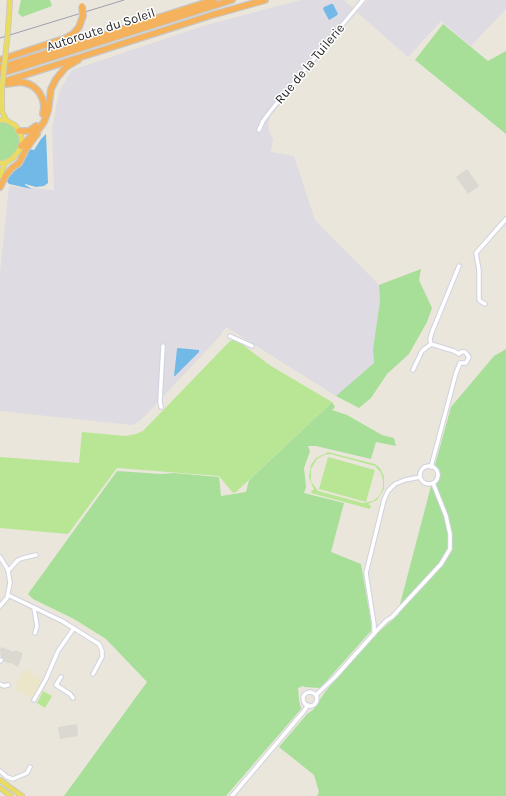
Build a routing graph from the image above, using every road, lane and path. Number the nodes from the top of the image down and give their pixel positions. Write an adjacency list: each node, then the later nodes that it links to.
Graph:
1 (10, 0): 8 (main road)
2 (14, 0): 8 (main road)
3 (80, 0): 10 (highway, bridge)
4 (214, 0): 11 (highway, Autoroute du Soleil)
5 (232, 0): 12 (highway, Autoroute du Soleil)
6 (265, 0): 9 (highway)
7 (363, 0): 18 (street, Rue de la Tuilerie)
8 (10, 15): 13 (main road, bridge)
9 (140, 38): 13 (highway); 17 (highway)
10 (0, 60)
11 (0, 68)
12 (0, 74)
13 (1, 85): 14 (main road); 16 (main road); 19 (highway)
14 (0, 98)
15 (0, 120): 16 (main road)
16 (6, 120): 19 (main road)
17 (42, 124): 20 (highway); 23 (highway)
18 (259, 130)
19 (19, 131): 20 (main road)
20 (21, 146): 21 (main road)
21 (3, 163): 22 (main road)
22 (0, 176)
23 (0, 187)
24 (506, 219): 26 (street)
25 (459, 266): 28 (street)
26 (485, 304)
27 (230, 336): 30 (street)
28 (431, 344): 31 (street); 33 (street)
29 (163, 346): 32 (street)
30 (252, 346)
31 (413, 370)
32 (161, 407)
33 (431, 467): 34 (street); 35 (street)
34 (420, 477): 35 (street); 44 (street)
35 (433, 483): 44 (street)
36 (36, 555): 38 (street)
37 (0, 557): 38 (street)
38 (8, 571): 39 (street)
39 (8, 595): 40 (street); 41 (street)
40 (0, 606)
41 (34, 608): 42 (street); 43 (street)
42 (74, 628): 45 (street); 51 (street)
43 (35, 633)
44 (374, 634): 49 (street)
45 (93, 674)
46 (61, 677): 50 (street)
47 (0, 684): 48 (street)
48 (8, 685)
49 (316, 694): 52 (street); 52 (street)
50 (73, 698)
51 (34, 700)
52 (308, 705): 59 (street)
53 (30, 767): 54 (street)
54 (0, 771)
55 (0, 780): 58 (main road)
56 (0, 788): 57 (main road)
57 (11, 796)
58 (22, 796)
59 (232, 796)

